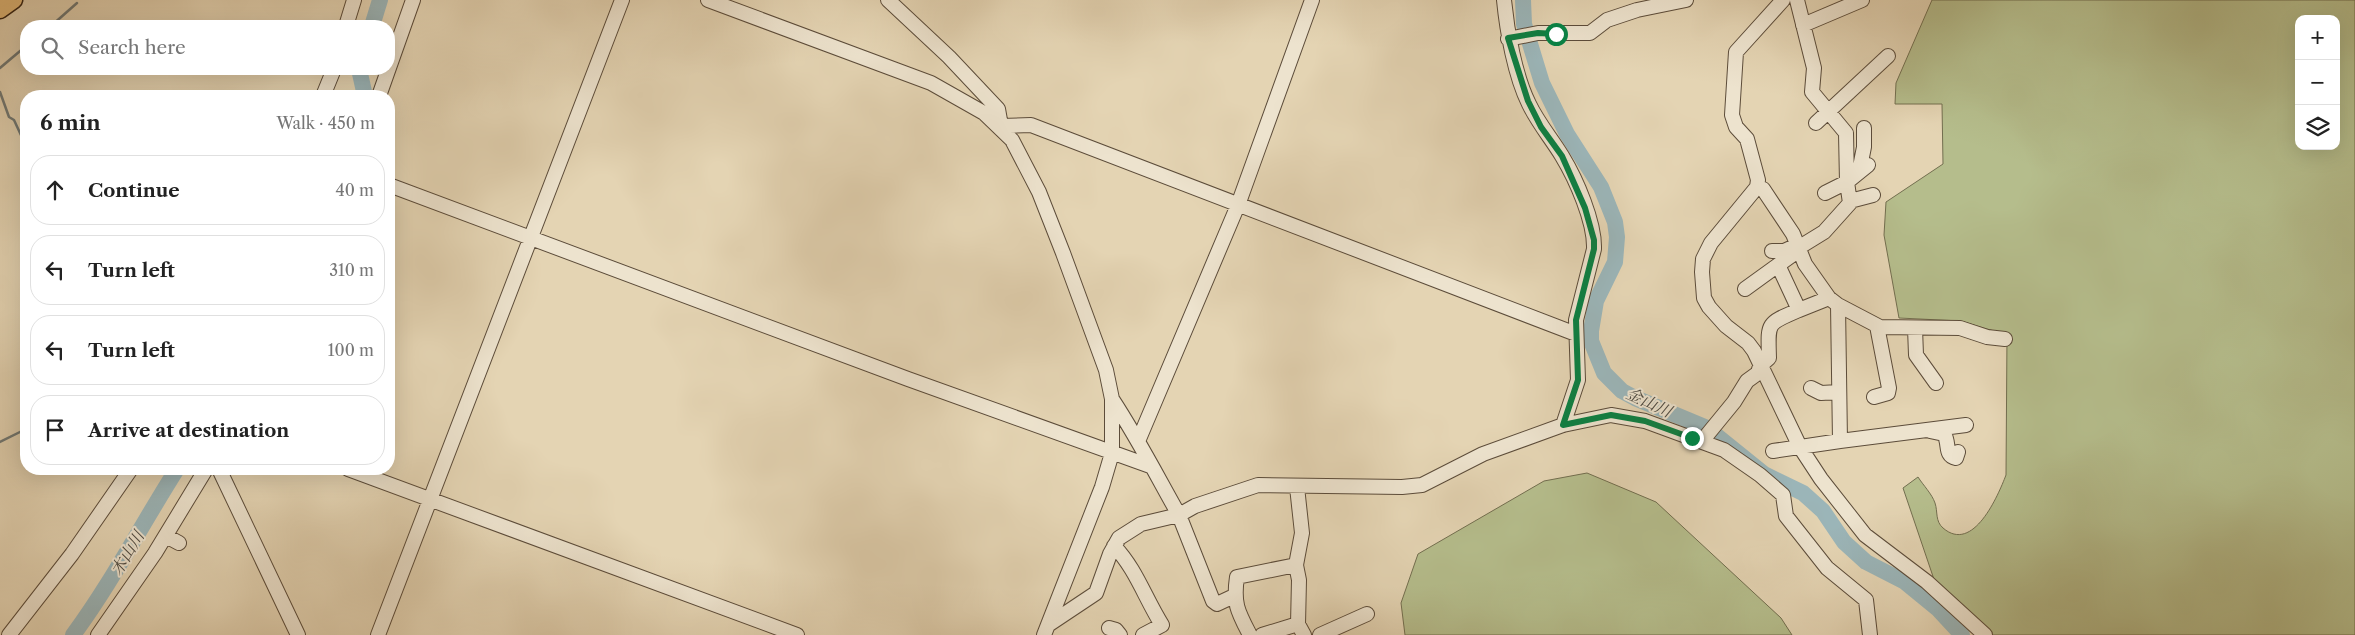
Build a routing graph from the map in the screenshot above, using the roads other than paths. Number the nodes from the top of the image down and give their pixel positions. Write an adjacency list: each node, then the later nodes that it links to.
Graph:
1 (14, 0): 13 (main road)
2 (354, 0): 14 (street)
3 (413, 0): 17 (street)
4 (622, 0): 34 (street)
5 (708, 0): 25 (street)
6 (888, 0): 25 (street)
7 (1312, 0): 33 (street)
8 (1504, 0): 16 (street)
9 (1686, 0): 16 (street)
10 (1783, 0): 29 (street)
11 (1796, 0): 15 (street)
12 (1862, 0): 15 (street)
13 (0, 10)
14 (348, 20)
15 (1803, 25): 23 (street)
16 (1512, 38): 43 (street)
17 (395, 51)
18 (1888, 56): 23 (street)
19 (332, 75): 21 (street)
20 (386, 75): 22 (street)
21 (326, 90)
22 (381, 90)
23 (1827, 110): 24 (street); 27 (street)
24 (1816, 123)
25 (1000, 126): 33 (street); 50 (street)
26 (1864, 128): 27 (street)
27 (1847, 182): 30 (street); 32 (street)
28 (395, 187): 34 (street)
29 (1757, 187): 35 (street); 45 (street)
30 (1825, 193)
31 (1873, 195): 32 (street)
32 (1850, 201): 35 (street)
33 (1238, 205): 43 (street); 54 (street)
34 (530, 239): 60 (street); 67 (street)
35 (1798, 248): 36 (street); 37 (street); 39 (street)
36 (1772, 251)
37 (1778, 265): 38 (street); 40 (street)
38 (1745, 288)
39 (1834, 302): 40 (street); 41 (street); 48 (street)
40 (1799, 310): 45 (street)
41 (1877, 326): 42 (street); 49 (street)
42 (1915, 328): 44 (street); 46 (street)
43 (1576, 334): 51 (street)
44 (2005, 339)
45 (1760, 366): 56 (street); 57 (street)
46 (1936, 383)
47 (1811, 388): 48 (street)
48 (1839, 392): 55 (street)
49 (1874, 397)
50 (1112, 399): 54 (street); 60 (street)
51 (1563, 425): 56 (street); 66 (street)
52 (1966, 425): 53 (street)
53 (1926, 430): 55 (street); 59 (street)
54 (1138, 439): 61 (street)
55 (1840, 441): 57 (street)
56 (1705, 442): 87 (street)
57 (1800, 447): 58 (street); 88 (street)
58 (1773, 451)
59 (1958, 452)
60 (1112, 453): 61 (street); 77 (street)
61 (1150, 466): 68 (street)
62 (127, 475): 78 (street)
63 (202, 475): 69 (street)
64 (223, 475): 80 (street)
65 (365, 475): 67 (street)
66 (1297, 486): 68 (street); 72 (street)
67 (432, 499): 81 (street); 82 (street)
68 (1179, 515): 71 (street); 73 (street)
69 (166, 536): 70 (street); 79 (street)
70 (180, 542)
71 (1114, 546): 76 (street); 77 (street)
72 (1296, 565): 73 (street); 75 (street)
73 (1234, 596): 84 (street)
74 (1367, 614): 86 (street)
75 (1301, 629): 85 (street)
76 (1164, 630): 83 (street)
77 (1044, 632)
78 (9, 635)
79 (98, 635)
80 (298, 635)
81 (378, 635)
82 (797, 635)
83 (1144, 635)
84 (1250, 635)
85 (1262, 635)
86 (1320, 635)
87 (1870, 635)
88 (1985, 635)

